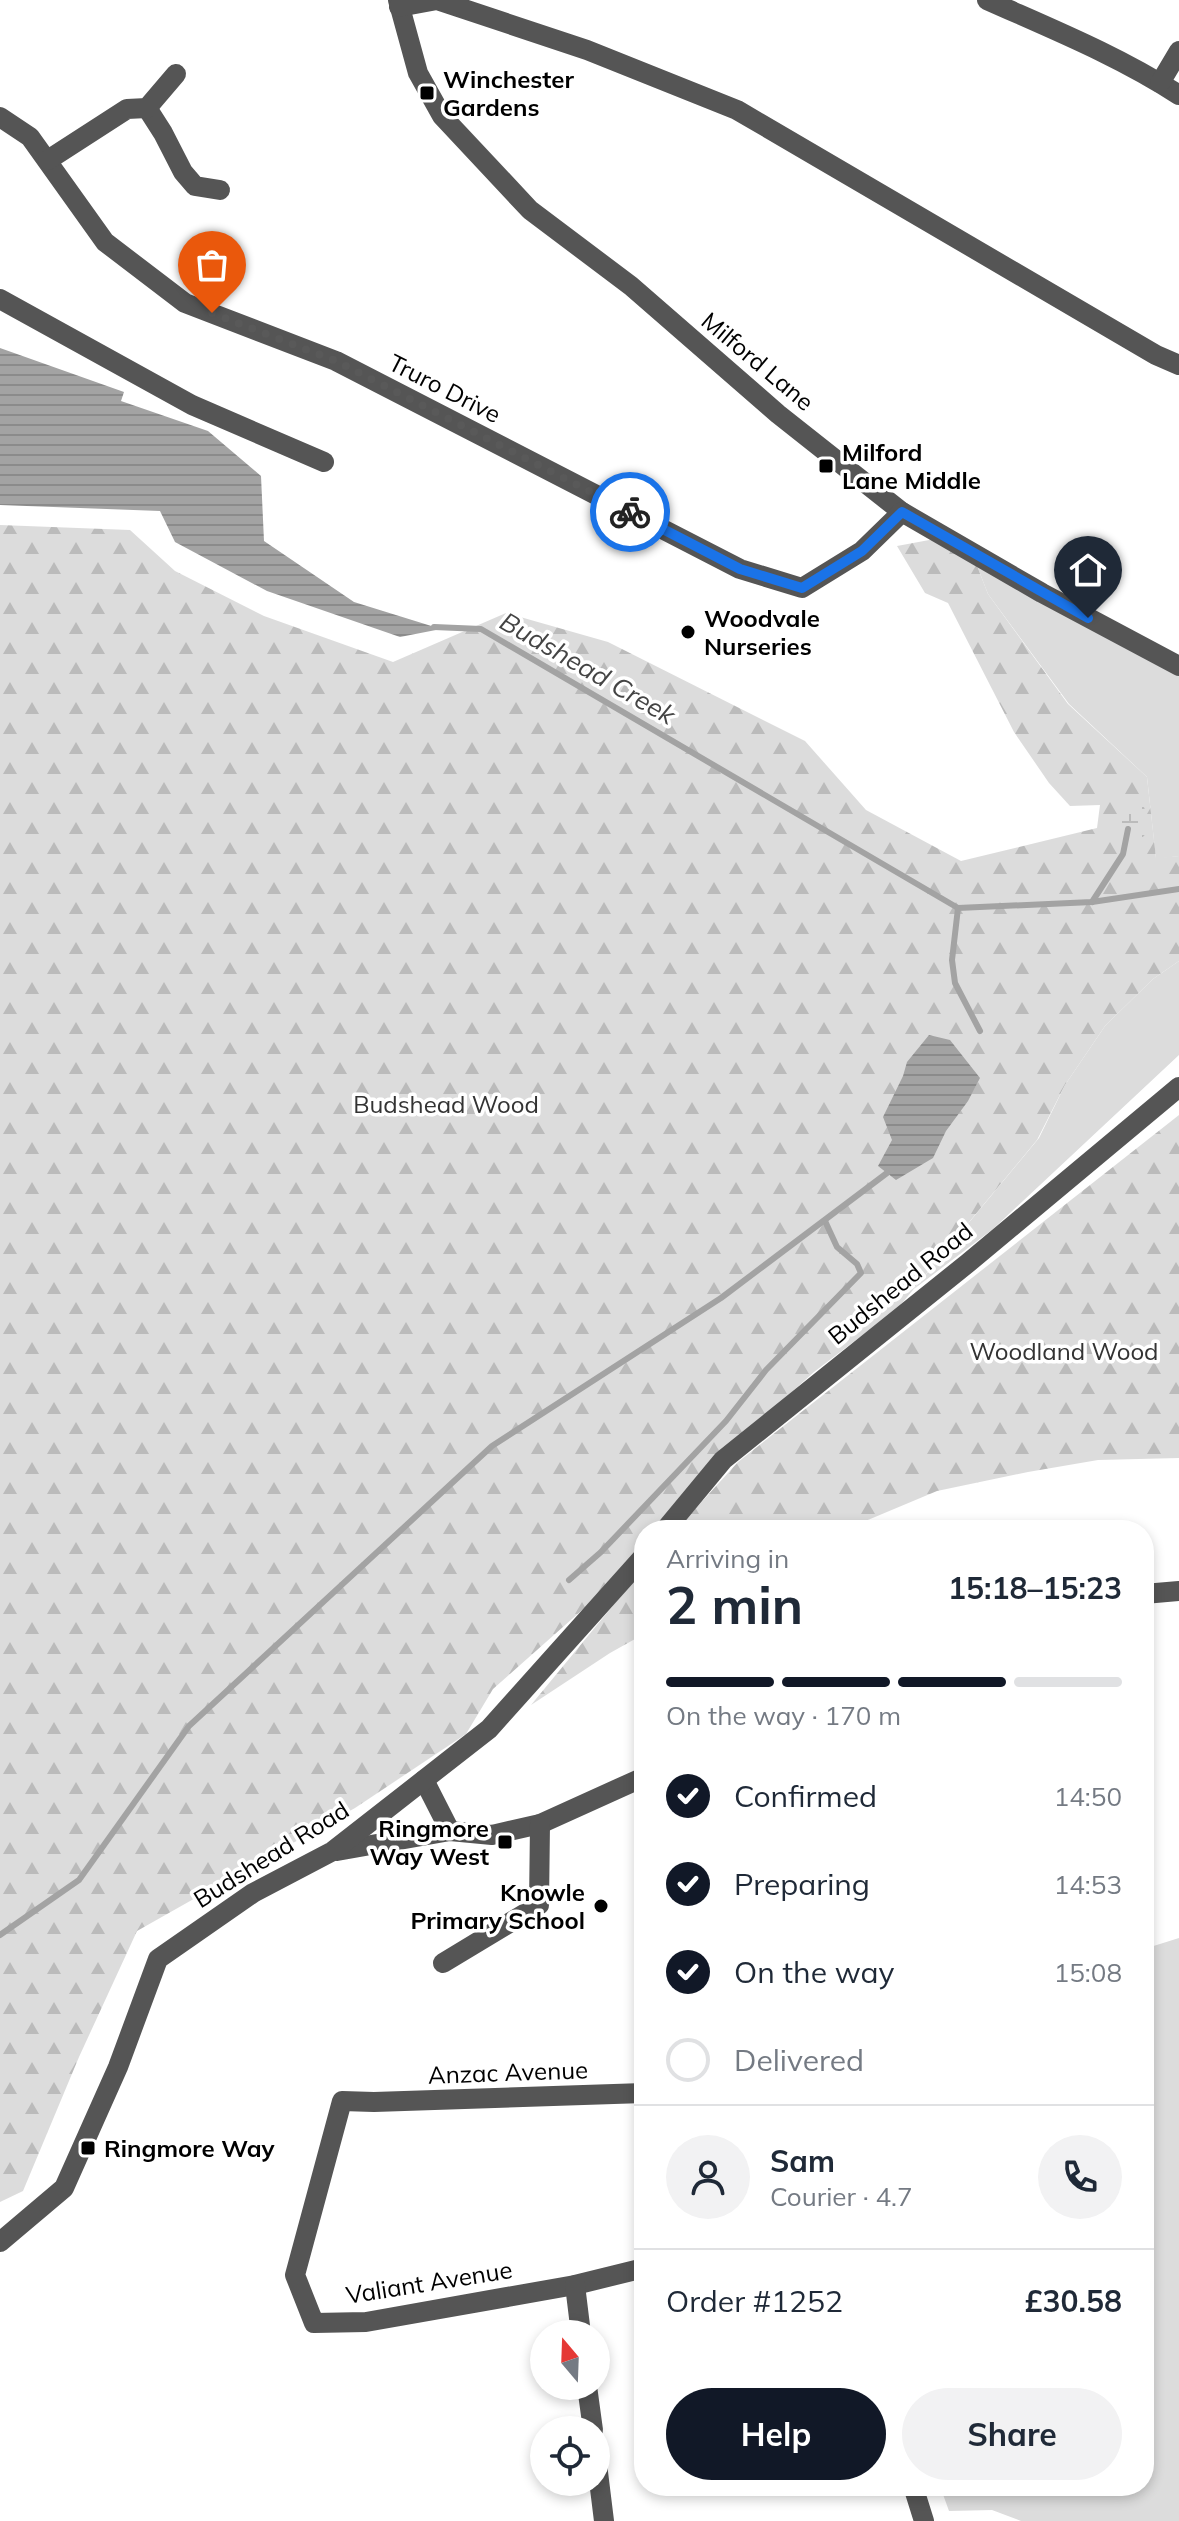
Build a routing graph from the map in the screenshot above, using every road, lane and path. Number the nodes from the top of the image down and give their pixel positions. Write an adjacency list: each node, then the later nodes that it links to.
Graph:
1 (987, 0): 5 (street)
2 (398, 3): 12 (street); 14 (street, Milford Lane)
3 (1179, 51): 5 (street)
4 (176, 74): 7 (street)
5 (1160, 83): 6 (street)
6 (1179, 95)
7 (147, 108): 9 (street); 10 (street)
8 (0, 117): 9 (street, Truro Drive)
9 (48, 160): 14 (street, Truro Drive)
10 (220, 190)
11 (0, 299): 13 (street)
12 (1179, 365)
13 (324, 462)
14 (902, 512): 15 (street, Milford Lane)
15 (1179, 666)
16 (1179, 1087): 17 (street, Budshead Road)
17 (673, 1520)
18 (634, 1567): 21 (street, Budshead Road)
19 (1179, 1591): 20 (street)
20 (1154, 1593)
21 (424, 1780): 24 (street); 25 (street, Budshead Road)
22 (634, 1782): 23 (street)
23 (540, 1824): 24 (street); 26 (street)
24 (450, 1831): 25 (street)
25 (333, 1851): 29 (street, Budshead Road)
26 (443, 1963)
27 (634, 2093): 28 (street, Anzac Avenue)
28 (374, 2102): 31 (street, Valiant Avenue)
29 (0, 2242)
30 (634, 2270): 31 (street)
31 (575, 2285): 32 (street)
32 (579, 2320)
33 (601, 2496): 35 (street)
34 (916, 2496): 36 (street)
35 (604, 2521)
36 (924, 2521)

